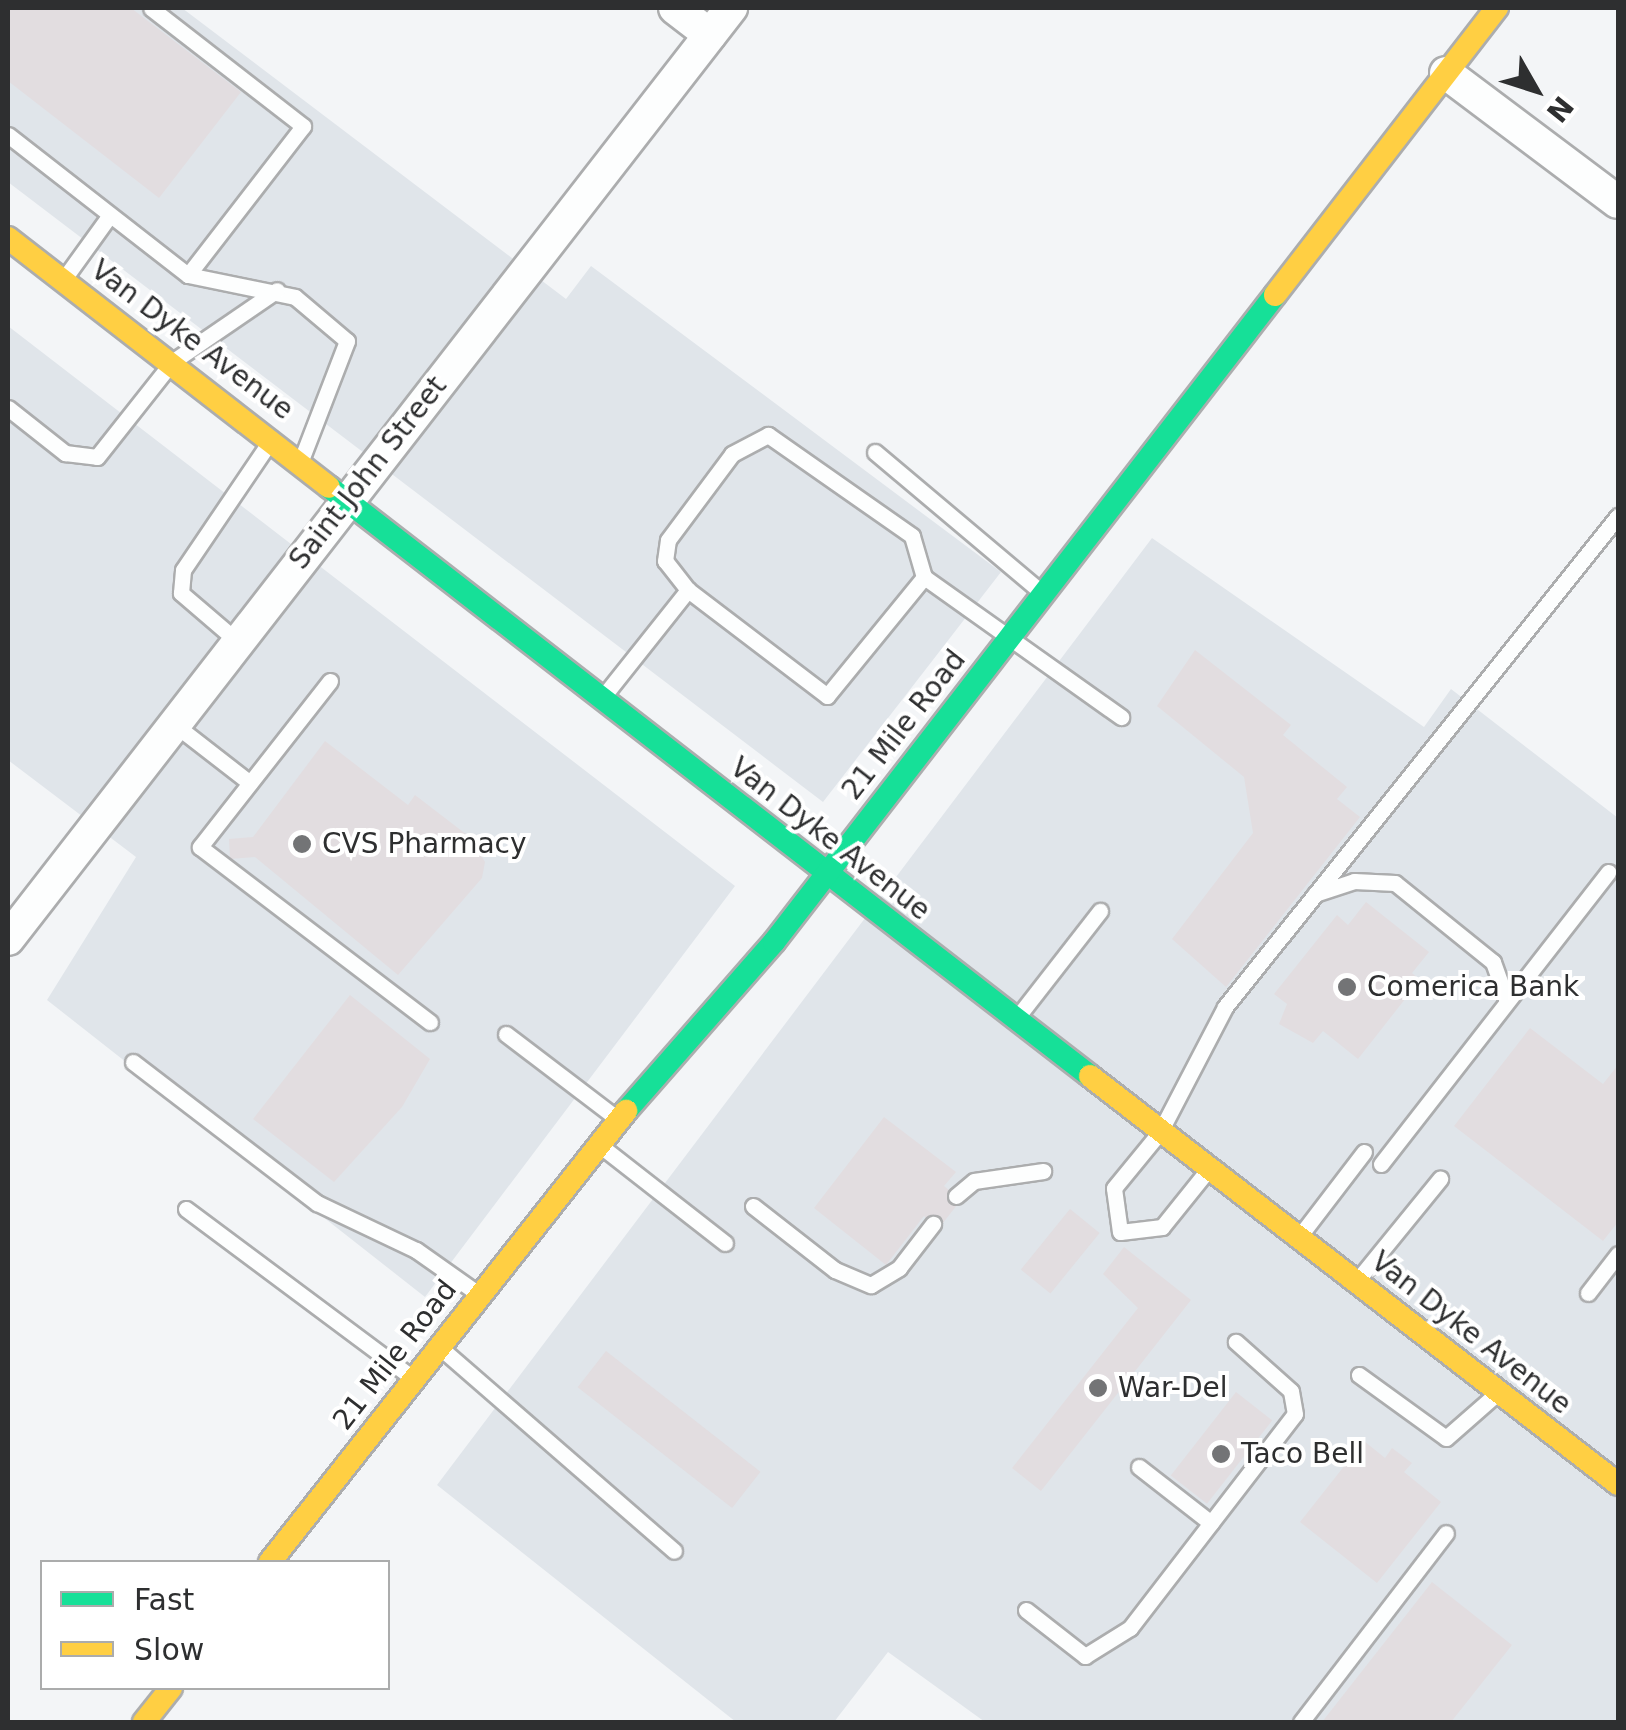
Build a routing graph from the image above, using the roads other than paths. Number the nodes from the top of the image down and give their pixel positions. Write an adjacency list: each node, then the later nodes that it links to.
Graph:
1 (151, 8): 11 (lane)
2 (674, 8): 5 (street)
3 (731, 8): 5 (street, Saint John Street)
4 (1497, 8): 6 (main road, 21 Mile Road)
5 (710, 35): 19 (street, Saint John Street)
6 (1446, 73): 8 (street); 23 (main road, 21 Mile Road)
7 (8, 135): 9 (lane)
8 (1618, 202)
9 (110, 215): 11 (lane); 12 (lane)
10 (12, 250): 12 (main road, Van Dyke Avenue)
11 (188, 276): 13 (lane)
12 (63, 280): 14 (main road, Van Dyke Avenue)
13 (277, 290): 14 (lane); 18 (lane)
14 (172, 362): 15 (lane); 16 (main road, Van Dyke Avenue)
15 (8, 408)
16 (272, 438): 18 (main road, Van Dyke Avenue); 25 (lane)
17 (875, 452): 23 (lane)
18 (301, 460): 19 (main road, Van Dyke Avenue)
19 (349, 497): 25 (street, Saint John Street); 27 (main road, Van Dyke Avenue)
20 (1618, 516): 33 (lane)
21 (924, 578): 22 (lane); 22 (lane); 24 (lane)
22 (688, 590): 27 (lane)
23 (1043, 594): 24 (main road, 21 Mile Road)
24 (1010, 639): 28 (lane); 32 (main road, 21 Mile Road)
25 (236, 642): 29 (street, Saint John Street)
26 (330, 681): 30 (lane)
27 (604, 696): 32 (main road, Van Dyke Avenue)
28 (1121, 717)
29 (173, 724): 30 (lane); 35 (street, Saint John Street)
30 (250, 783): 38 (lane)
31 (1608, 872): 36 (lane)
32 (826, 875): 37 (main road, Van Dyke Avenue); 41 (main road, 21 Mile Road)
33 (1311, 896): 36 (lane); 42 (lane)
34 (1100, 911): 37 (lane)
35 (8, 939)
36 (1507, 1001): 45 (lane)
37 (1017, 1018): 42 (main road, Van Dyke Avenue)
38 (430, 1022)
39 (506, 1034): 41 (lane)
40 (133, 1062): 58 (lane)
41 (618, 1120): 43 (main road, 21 Mile Road)
42 (1160, 1132): 46 (main road, Van Dyke Avenue); 46 (lane)
43 (599, 1144): 54 (lane); 58 (main road, 21 Mile Road)
44 (1364, 1152): 53 (lane)
45 (1380, 1164)
46 (1209, 1168): 53 (main road, Van Dyke Avenue)
47 (1043, 1170): 49 (lane)
48 (1440, 1179): 56 (lane)
49 (956, 1196)
50 (753, 1206): 52 (lane)
51 (186, 1209): 62 (lane)
52 (933, 1224)
53 (1300, 1236): 56 (main road, Van Dyke Avenue)
54 (725, 1243)
55 (1618, 1254): 57 (lane)
56 (1355, 1282): 63 (main road, Van Dyke Avenue)
57 (1588, 1293)
58 (480, 1296): 60 (main road, 21 Mile Road)
59 (1236, 1342): 66 (lane)
60 (440, 1347): 62 (main road, 21 Mile Road); 68 (lane)
61 (1359, 1375): 63 (lane)
62 (414, 1380): 69 (main road, 21 Mile Road)
63 (1498, 1392): 65 (main road, Van Dyke Avenue)
64 (1138, 1467): 66 (lane)
65 (1618, 1484)
66 (1211, 1524): 70 (lane)
67 (1446, 1533): 71 (lane)
68 (674, 1551)
69 (272, 1560)
70 (1026, 1610)
71 (1301, 1722)

